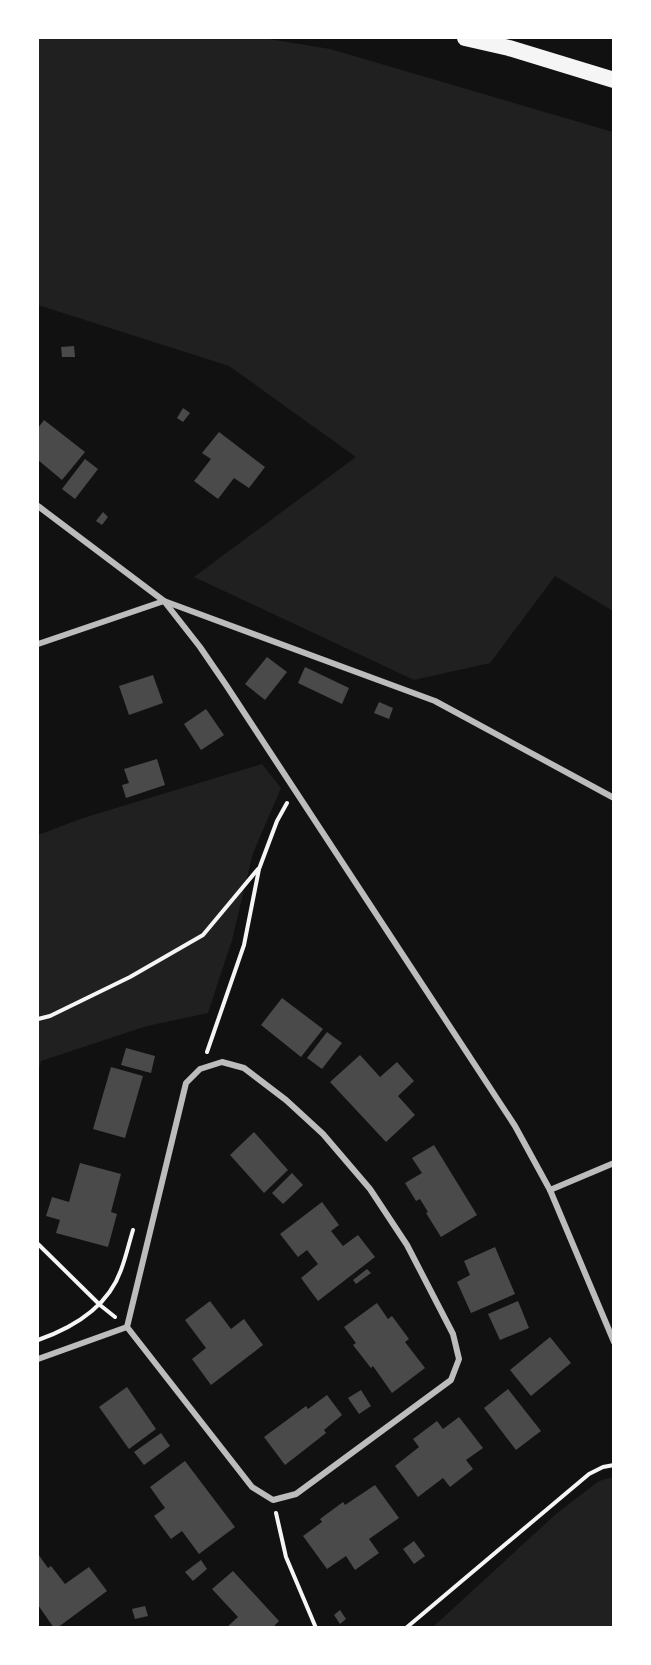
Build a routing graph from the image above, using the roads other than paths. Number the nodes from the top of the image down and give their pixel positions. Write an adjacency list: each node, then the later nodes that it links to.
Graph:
1 (465, 38): 2 (highway)
2 (614, 80)
3 (38, 506): 4 (street)
4 (164, 601): 5 (street); 6 (street); 8 (street)
5 (38, 644)
6 (614, 798)
7 (614, 1163): 8 (street)
8 (550, 1190): 10 (street)
9 (127, 1327): 9 (street); 11 (street)
10 (614, 1342)
11 (38, 1359)

